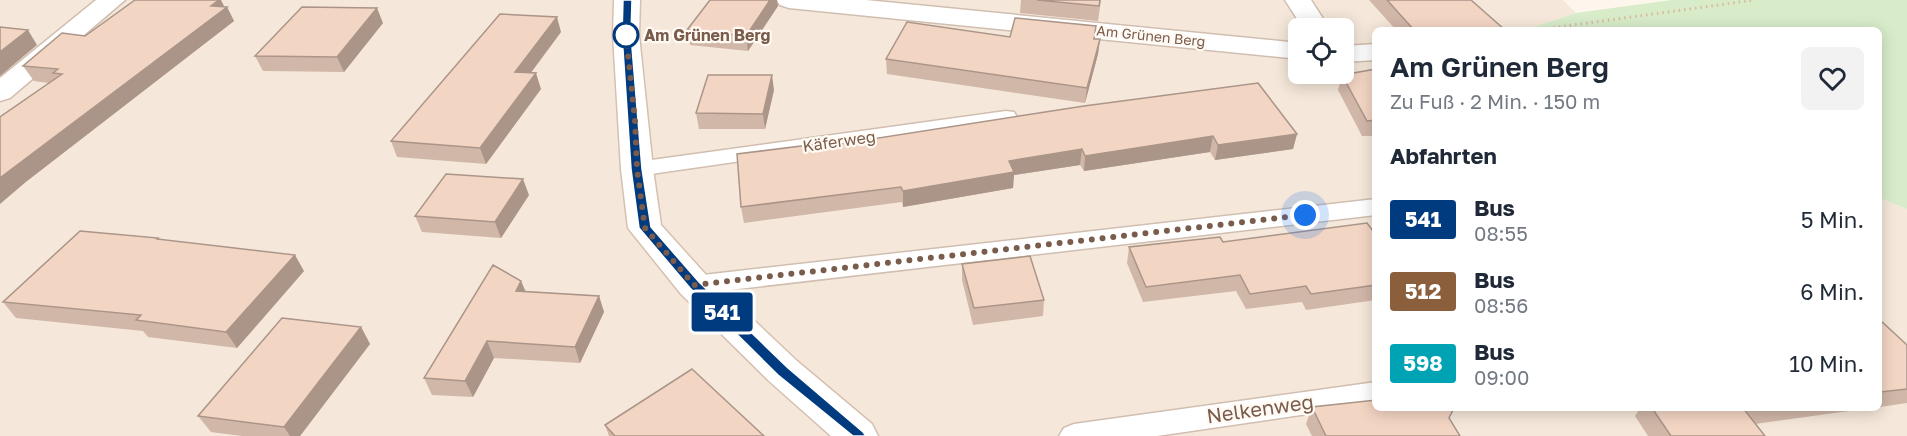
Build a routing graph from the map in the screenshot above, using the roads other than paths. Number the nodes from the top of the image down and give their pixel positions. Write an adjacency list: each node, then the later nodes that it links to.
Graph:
1 (112, 0): 10 (street)
2 (627, 0): 12 (street)
3 (789, 0): 5 (street, Am Grünen Berg)
4 (1298, 0): 6 (street)
5 (964, 8): 7 (street, Am Grünen Berg)
6 (1310, 18)
7 (1288, 50)
8 (1372, 52): 9 (street)
9 (1354, 53)
10 (0, 92)
11 (1006, 117): 12 (lane, Käferweg)
12 (637, 169): 14 (street)
13 (1372, 207): 14 (lane)
14 (694, 285): 16 (street)
15 (1372, 394): 17 (lane, Nelkenweg)
16 (858, 436)
17 (1074, 436)

